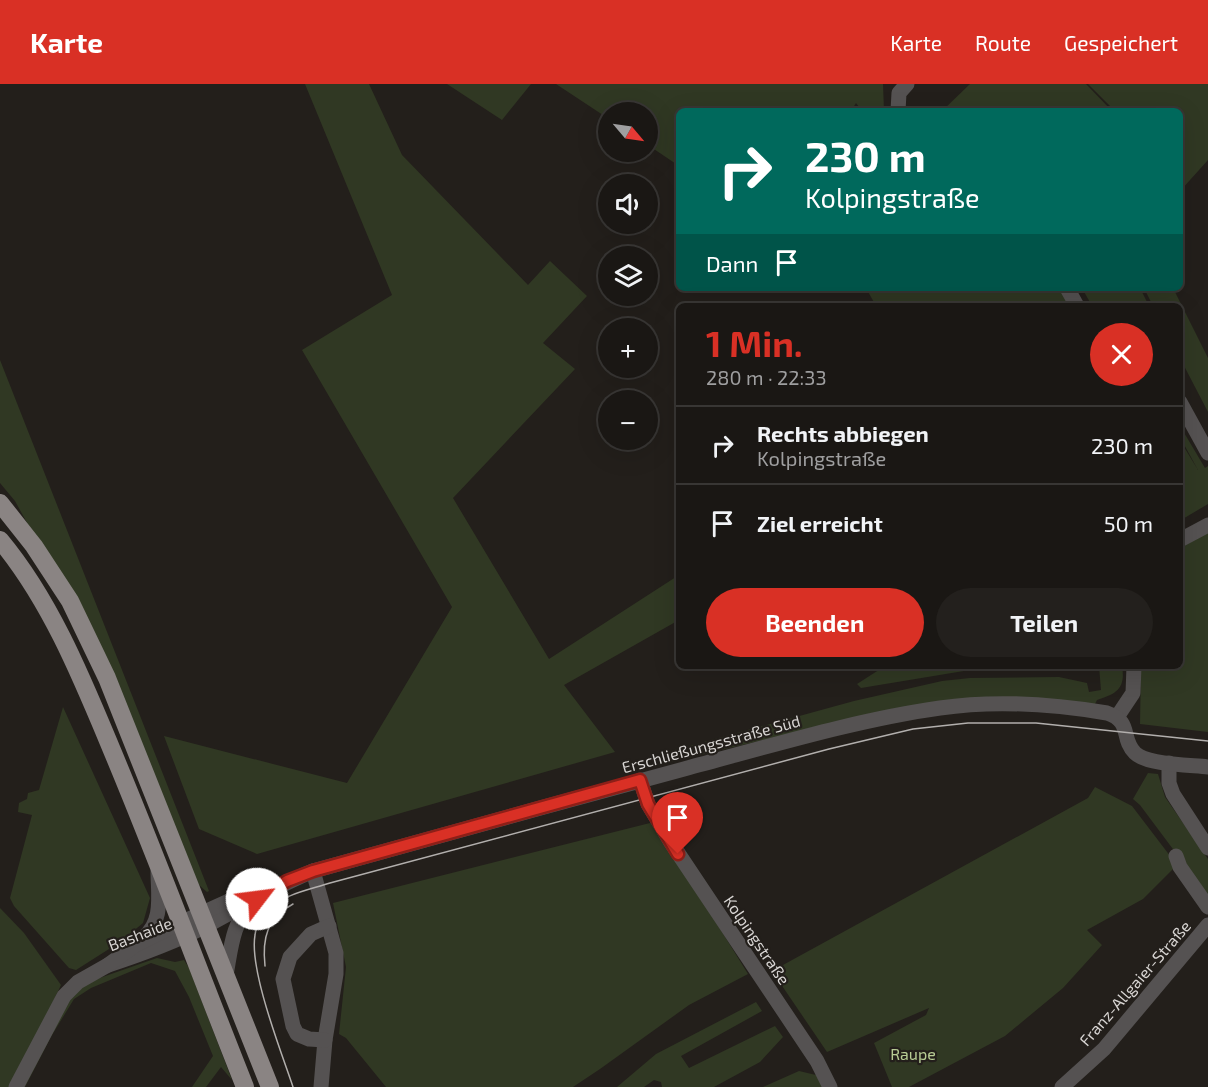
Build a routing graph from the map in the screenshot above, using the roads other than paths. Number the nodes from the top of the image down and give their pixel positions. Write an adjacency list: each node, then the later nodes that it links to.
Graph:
1 (907, 84): 2 (street)
2 (898, 108)
3 (1183, 407): 4 (street)
4 (1208, 453)
5 (0, 503): 21 (main road)
6 (1208, 525): 7 (street)
7 (1183, 538)
8 (0, 540): 16 (main road)
9 (1135, 669): 10 (street)
10 (1117, 717): 11 (street); 13 (street, Erschließungsstraße Süd)
11 (1169, 763): 12 (street); 14 (street)
12 (1208, 767)
13 (640, 780): 17 (street, Erschließungsstraße Süd); 33 (street, Kolpingstraße)
14 (1208, 848)
15 (1176, 856): 20 (street)
16 (158, 865): 24 (main road); 25 (street, Bashaide)
17 (313, 871): 18 (street, Erschließungsstraße Süd); 22 (street)
18 (287, 881): 19 (street, Erschließungsstraße Süd); 21 (street, Erschließungsstraße Süd)
19 (257, 899): 21 (street, Erschließungsstraße Süd); 27 (street, Erschließungsstraße Süd)
20 (1208, 907)
21 (204, 919): 24 (street, Erschließungsstraße Süd); 27 (main road)
22 (329, 926): 28 (street); 28 (street)
23 (1208, 926): 34 (street, Franz-Allgaier-Straße)
24 (183, 929): 25 (street, Bashaide); 26 (street, Bashaide); 30 (main road)
25 (134, 946): 26 (street, Bashaide)
26 (108, 965): 29 (street, Bashaide)
27 (226, 975): 31 (main road)
28 (325, 1040): 32 (street)
29 (16, 1087)
30 (245, 1087)
31 (270, 1087)
32 (321, 1087)
33 (830, 1087)
34 (1062, 1087)

